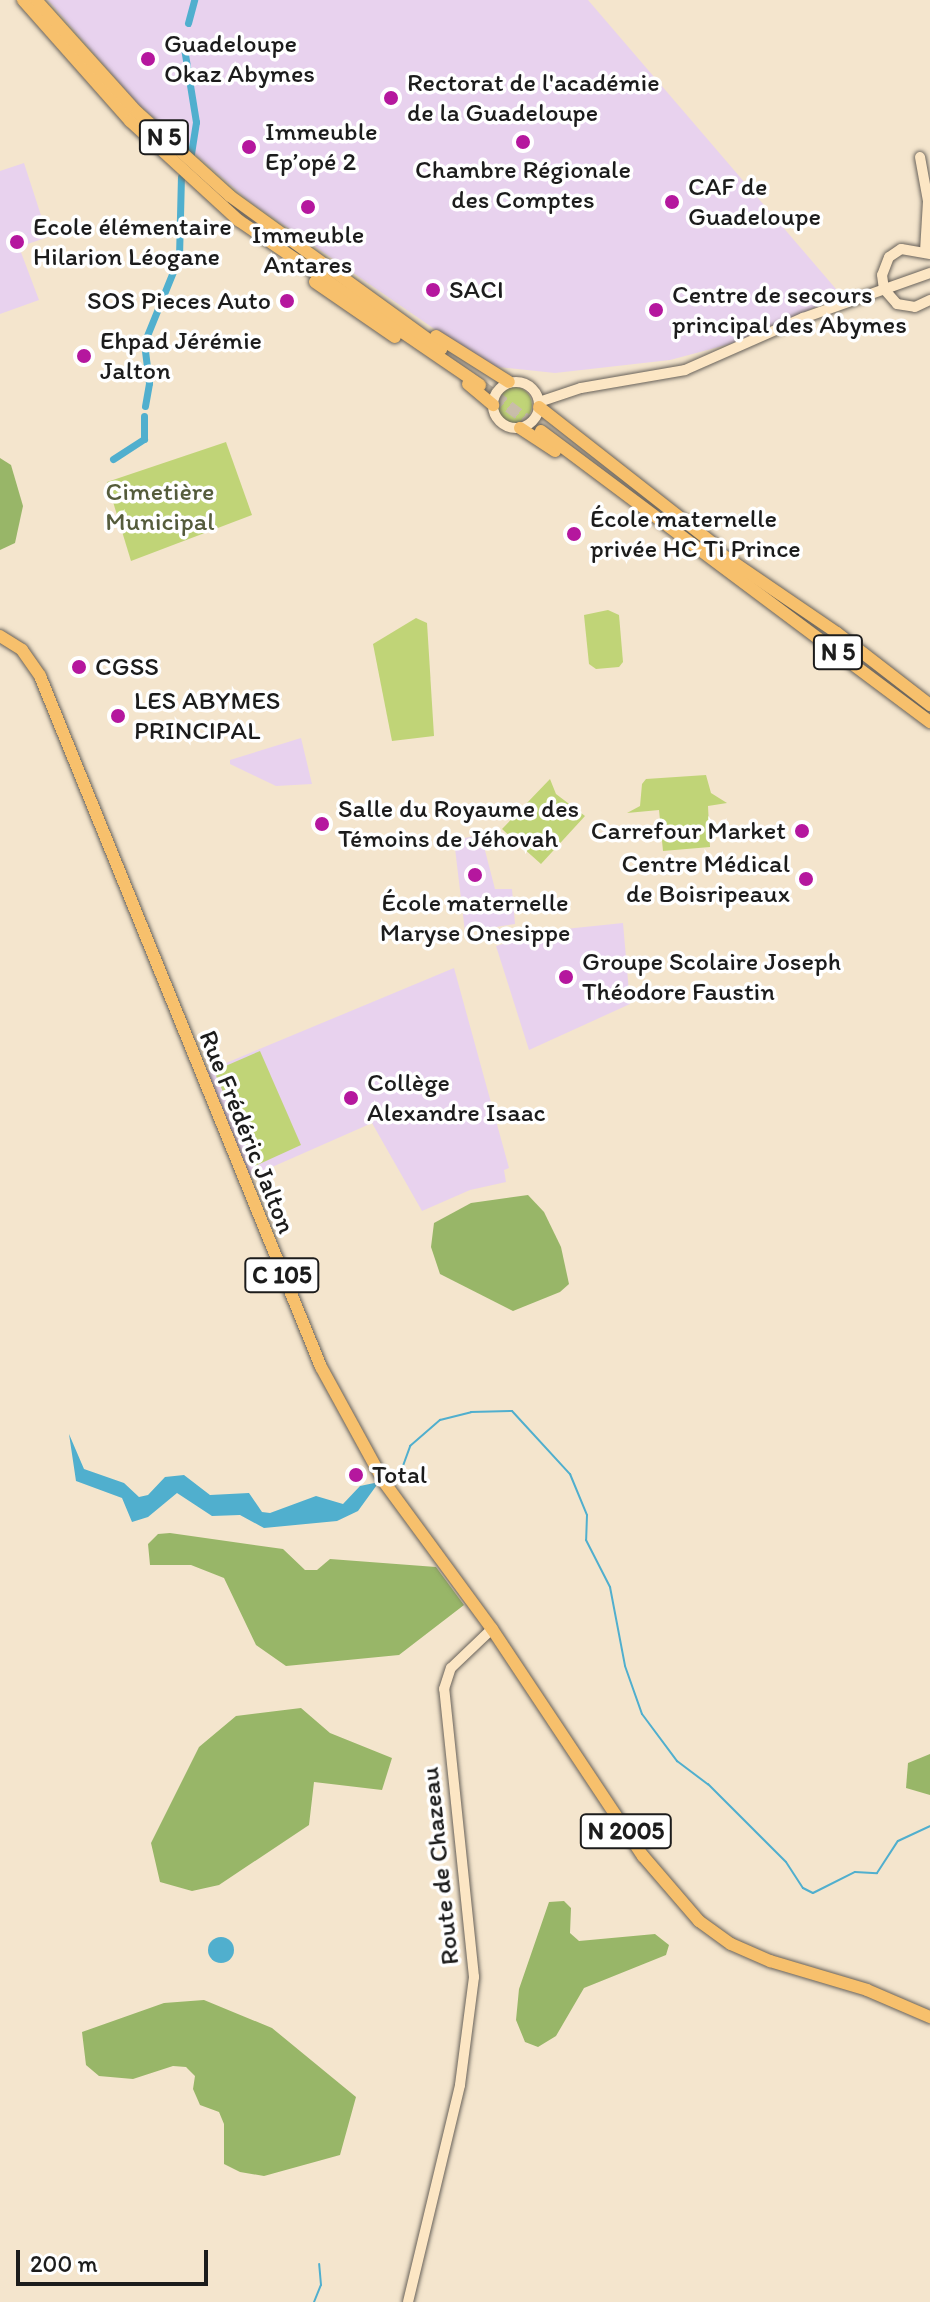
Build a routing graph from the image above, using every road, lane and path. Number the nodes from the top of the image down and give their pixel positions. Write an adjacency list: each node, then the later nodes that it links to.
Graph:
1 (24, 2): 6 (main road, N 5); 6 (main road, N 5)
2 (920, 157): 3 (main road)
3 (927, 214): 4 (main road); 5 (main road)
4 (908, 248): 5 (main road); 8 (main road)
5 (928, 252)
6 (301, 258): 10 (main road, N 5); 11 (main road); 13 (main road)
7 (930, 273): 8 (main road)
8 (884, 289): 9 (main road); 12 (main road)
9 (930, 300)
10 (482, 381)
11 (509, 382): 12 (main road); 13 (main road)
12 (539, 404): 15 (main road); 16 (main road)
13 (493, 405): 15 (main road)
14 (542, 427): 16 (main road, N 5)
15 (520, 428): 16 (main road)
16 (747, 577): 18 (main road, N 5); 19 (main road, N 5)
17 (0, 636): 20 (main road, Rue Frédéric Jalton / C 105)
18 (930, 705)
19 (930, 722)
20 (381, 1477): 21 (main road, Rue Frédéric Jalton / N 2005)
21 (492, 1629): 22 (main road, N 2005); 23 (main road, Route de Chazeau)
22 (930, 2017)
23 (408, 2302)

